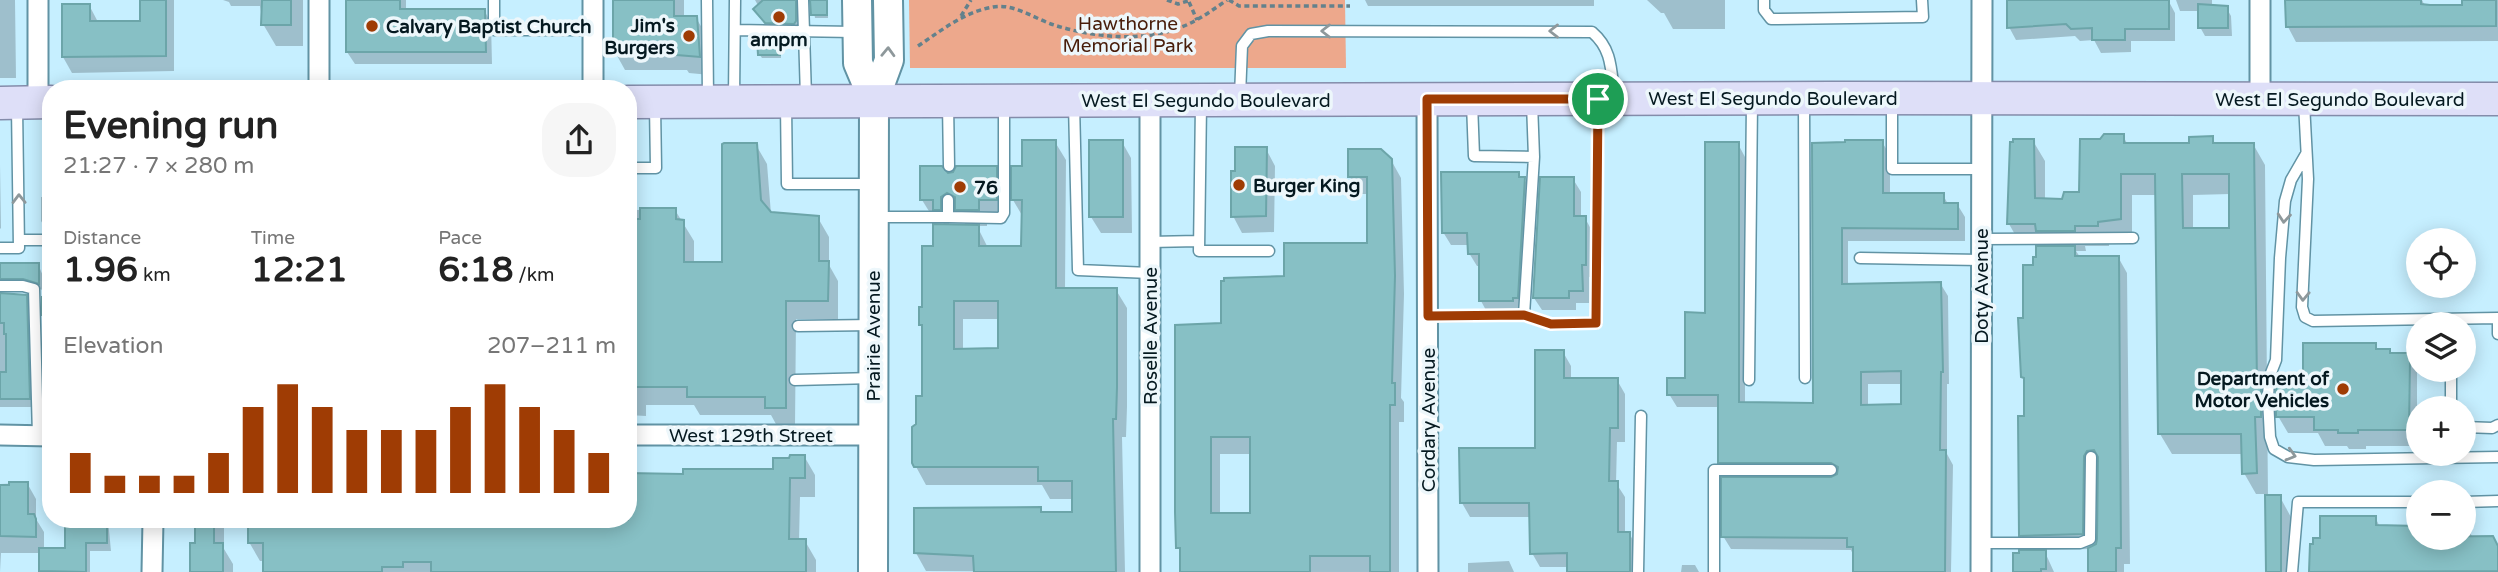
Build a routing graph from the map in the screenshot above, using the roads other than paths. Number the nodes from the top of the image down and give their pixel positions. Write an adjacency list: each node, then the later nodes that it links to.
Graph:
1 (38, 0): 41 (street)
2 (319, 0): 18 (street)
3 (494, 0): 14 (lane)
4 (593, 0): 14 (street)
5 (707, 0): 35 (lane)
6 (735, 0): 15 (lane)
7 (803, 0): 16 (lane)
8 (857, 0): 17 (main road, Prairie Avenue)
9 (888, 0): 37 (main road, Prairie Avenue, one-way to 9)
10 (1764, 0): 11 (lane)
11 (1922, 0)
12 (1982, 0): 23 (street, Doty Avenue)
13 (2260, 0): 24 (street)
14 (593, 30): 19 (street)
15 (735, 30): 16 (lane); 35 (lane)
16 (803, 32): 17 (lane); 36 (lane)
17 (857, 32): 37 (main road, Prairie Avenue)
18 (319, 80)
19 (593, 80)
20 (1752, 98): 21 (main road, West El Segundo Boulevard); 29 (main road, West El Segundo Boulevard); 74 (lane)
21 (1804, 98): 22 (main road, West El Segundo Boulevard); 72 (lane)
22 (1892, 98): 23 (main road, West El Segundo Boulevard); 46 (lane)
23 (1982, 98): 24 (main road, West El Segundo Boulevard); 46 (street, Doty Avenue)
24 (2260, 98): 25 (main road, West El Segundo Boulevard)
25 (2304, 98): 30 (main road, West El Segundo Boulevard); 42 (lane)
26 (1427, 99): 27 (main road, West El Segundo Boulevard); 34 (main road, West El Segundo Boulevard); 64 (street, Cordary Avenue)
27 (1472, 99): 28 (main road, West El Segundo Boulevard); 43 (lane)
28 (1532, 99): 29 (main road, West El Segundo Boulevard); 43 (lane)
29 (1606, 99): 34 (lane, one-way to 34); 63 (lane)
30 (2498, 99)
31 (1074, 100): 32 (main road, West El Segundo Boulevard); 39 (main road, West El Segundo Boulevard); 61 (lane)
32 (1150, 100): 33 (main road, West El Segundo Boulevard); 56 (street, Roselle Avenue)
33 (1202, 100): 34 (main road, West El Segundo Boulevard); 55 (lane)
34 (1240, 100)
35 (721, 101): 36 (main road, West El Segundo Boulevard); 40 (main road, West El Segundo Boulevard)
36 (796, 101): 37 (main road, West El Segundo Boulevard); 47 (lane)
37 (874, 101): 38 (main road, West El Segundo Boulevard); 47 (main road, Prairie Avenue)
38 (947, 101): 39 (main road, West El Segundo Boulevard); 44 (lane)
39 (1004, 101): 50 (lane)
40 (642, 102): 45 (lane)
41 (27, 103): 53 (lane, one-way to 41)
42 (2306, 155): 67 (lane, one-way to 67); 84 (lane, one-way to 84)
43 (1534, 157): 63 (lane)
44 (948, 166)
45 (637, 168)
46 (1982, 169): 51 (street, Doty Avenue)
47 (874, 184): 49 (main road, Prairie Avenue)
48 (948, 200): 50 (lane)
49 (873, 217): 50 (lane); 68 (main road, Prairie Avenue)
50 (948, 217)
51 (1981, 239): 52 (lane); 60 (street, Doty Avenue)
52 (2133, 239)
53 (19, 240): 54 (lane); 57 (lane)
54 (42, 240)
55 (1198, 241): 56 (lane); 58 (lane)
56 (1150, 242): 61 (street, Roselle Avenue)
57 (0, 248)
58 (1269, 251)
59 (1860, 258): 60 (lane)
60 (1981, 260): 90 (street, Doty Avenue)
61 (1150, 273): 93 (street, Roselle Avenue)
62 (0, 286): 75 (lane)
63 (1524, 315): 64 (lane)
64 (1428, 316): 94 (street, Cordary Avenue)
65 (2498, 318): 66 (lane); 70 (lane)
66 (2476, 319)
67 (2406, 321)
68 (873, 325): 69 (lane); 71 (main road, Prairie Avenue)
69 (797, 326)
70 (2498, 334)
71 (873, 378): 73 (lane); 81 (main road, Prairie Avenue)
72 (1805, 378)
73 (795, 380)
74 (1749, 380)
75 (42, 396)
76 (1641, 416): 95 (lane)
77 (2498, 425): 78 (lane)
78 (2476, 427)
79 (0, 435): 82 (street)
80 (637, 435): 81 (street, West 129th Street)
81 (873, 435): 92 (main road, Prairie Avenue)
82 (42, 436)
83 (2091, 457): 90 (lane)
84 (2498, 457)
85 (1831, 470): 96 (lane)
86 (2498, 501): 88 (lane)
87 (2406, 502): 98 (lane)
88 (2476, 502)
89 (153, 528): 91 (street)
90 (1981, 543): 97 (street, Doty Avenue)
91 (152, 572)
92 (873, 572)
93 (1150, 572)
94 (1428, 572)
95 (1638, 572)
96 (1714, 572)
97 (1981, 572)
98 (2292, 572)

